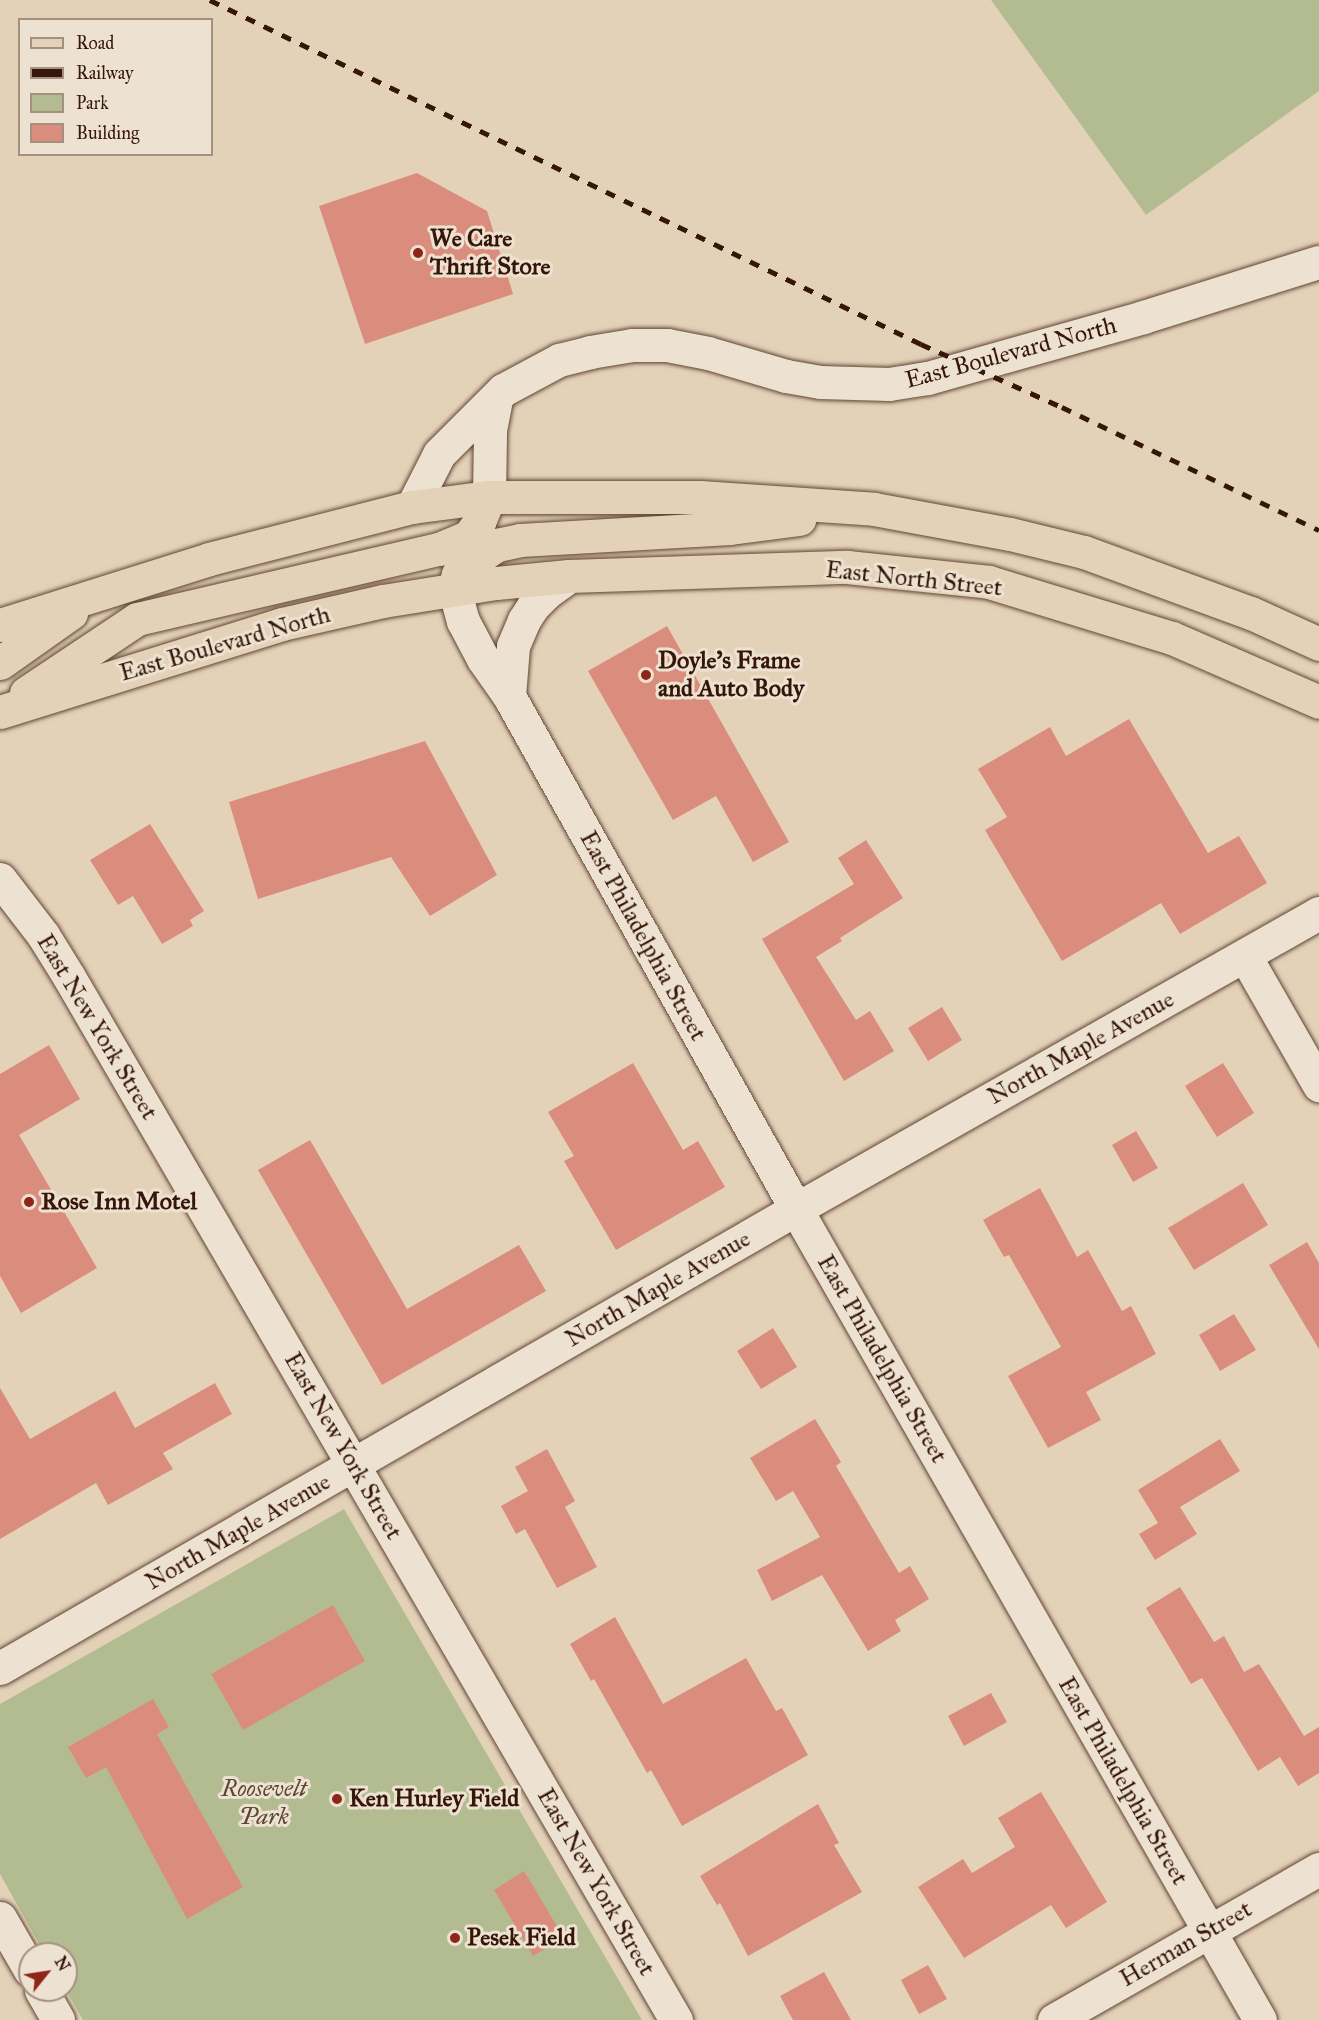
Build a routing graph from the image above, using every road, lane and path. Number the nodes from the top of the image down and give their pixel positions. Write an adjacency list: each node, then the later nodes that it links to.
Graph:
1 (1319, 262): 2 (street, East Boulevard North)
2 (496, 398): 3 (street); 4 (street, East Boulevard North)
3 (489, 497): 4 (main road); 5 (main road); 14 (main road)
4 (412, 507): 8 (main road)
5 (874, 509): 7 (main road); 10 (main road)
6 (569, 576): 7 (main road, East North Street); 12 (street); 13 (main road, East North Street)
7 (454, 588): 12 (street, East Philadelphia Street); 14 (main road, East Boulevard North)
8 (97, 594): 9 (main road); 11 (main road)
9 (0, 625)
10 (1319, 644)
11 (0, 663)
12 (508, 696): 19 (street, East Philadelphia Street)
13 (1319, 702)
14 (0, 711)
15 (0, 879): 20 (street, East New York Street)
16 (1319, 914): 17 (street, North Maple Avenue)
17 (1245, 956): 18 (street); 19 (street, North Maple Avenue)
18 (1319, 1085)
19 (796, 1209): 20 (street, North Maple Avenue); 24 (street, East Philadelphia Street)
20 (354, 1466): 21 (street, North Maple Avenue); 28 (street, East New York Street)
21 (0, 1668)
22 (1319, 1869): 24 (street, Herman Street)
23 (0, 1917): 25 (street)
24 (1208, 1932): 29 (street, Herman Street); 30 (street, East Philadelphia Street)
25 (18, 1949)
26 (48, 2002): 27 (street)
27 (58, 2020)
28 (676, 2020)
29 (1054, 2020)
30 (1260, 2020)

